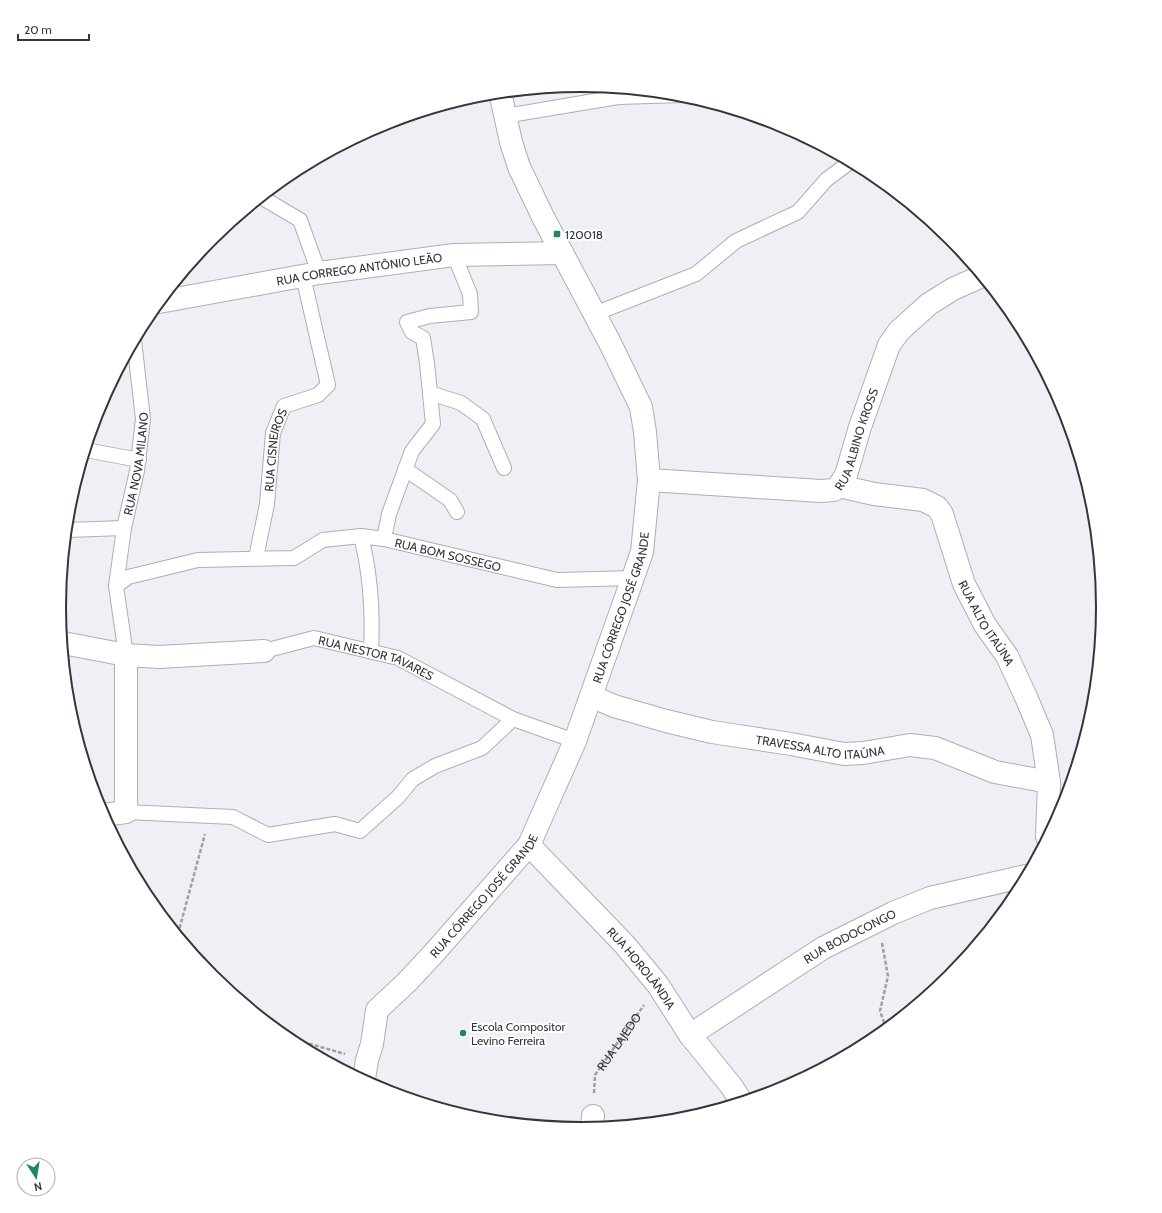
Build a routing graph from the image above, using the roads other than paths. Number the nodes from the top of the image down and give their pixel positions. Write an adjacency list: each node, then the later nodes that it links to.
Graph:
1 (651, 96): 3 (lane)
2 (501, 98): 3 (street, RUA CÓRREGO JOSÉ GRANDE)
3 (505, 116): 6 (street, RUA CÓRREGO JOSÉ GRANDE)
4 (846, 165): 11 (lane)
5 (265, 199): 8 (lane)
6 (562, 253): 7 (street, RUA CORREGO ANTÔNIO LEÃO); 11 (street, RUA CÓRREGO JOSÉ GRANDE)
7 (454, 255): 8 (street, RUA CORREGO ANTÔNIO LEÃO); 13 (lane, RUA BOM SOSSEGO)
8 (311, 275): 10 (street, RUA CORREGO ANTÔNIO LEÃO); 25 (lane, RUA CISNEIROS)
9 (977, 278): 19 (street, RUA ALBINO KROSS)
10 (167, 301)
11 (594, 314): 18 (street, RUA CÓRREGO JOSÉ GRANDE)
12 (135, 349): 15 (lane, RUA NOVA MILANO)
13 (430, 393): 16 (lane); 17 (lane, RUA BOM SOSSEGO)
14 (90, 451): 15 (lane)
15 (139, 460): 21 (lane, RUA NOVA MILANO)
16 (504, 468)
17 (405, 470): 20 (lane); 24 (lane, RUA BOM SOSSEGO)
18 (649, 480): 19 (street, RUA ALBINO KROSS); 26 (street, RUA CÓRREGO JOSÉ GRANDE)
19 (839, 486): 35 (street, RUA ALTO ITAÚNA)
20 (457, 512)
21 (124, 528): 22 (lane); 27 (lane, RUA NOVA MILANO)
22 (72, 530)
23 (361, 536): 24 (lane); 25 (lane); 30 (lane)
24 (384, 539): 26 (lane, RUA BOM SOSSEGO)
25 (256, 558): 27 (lane)
26 (634, 578): 32 (street, RUA CÓRREGO JOSÉ GRANDE)
27 (116, 586): 31 (lane, RUA NOVA MILANO)
28 (67, 644): 31 (street, RUA NESTOR TAVARES)
29 (264, 651): 30 (lane, RUA NESTOR TAVARES); 31 (street, RUA NESTOR TAVARES)
30 (371, 651): 33 (lane, RUA NESTOR TAVARES)
31 (126, 655): 36 (street)
32 (591, 696): 34 (street, RUA CÓRREGO JOSÉ GRANDE); 35 (street, TRAVESSA ALTO ITAÚNA)
33 (513, 719): 34 (lane, RUA NESTOR TAVARES); 36 (lane)
34 (575, 741): 39 (street, RUA CÓRREGO JOSÉ GRANDE)
35 (1050, 782): 38 (street, RUA ALTO ITAÚNA)
36 (126, 812): 37 (street)
37 (110, 814)
38 (1048, 824)
39 (529, 845): 41 (street, RUA HOROLÂNDIA); 42 (street, RUA CÓRREGO JOSÉ GRANDE)
40 (1018, 878): 41 (street, RUA BODOCONGO)
41 (690, 1035): 43 (street, RUA HOROLÂNDIA)
42 (365, 1070)
43 (738, 1097)

